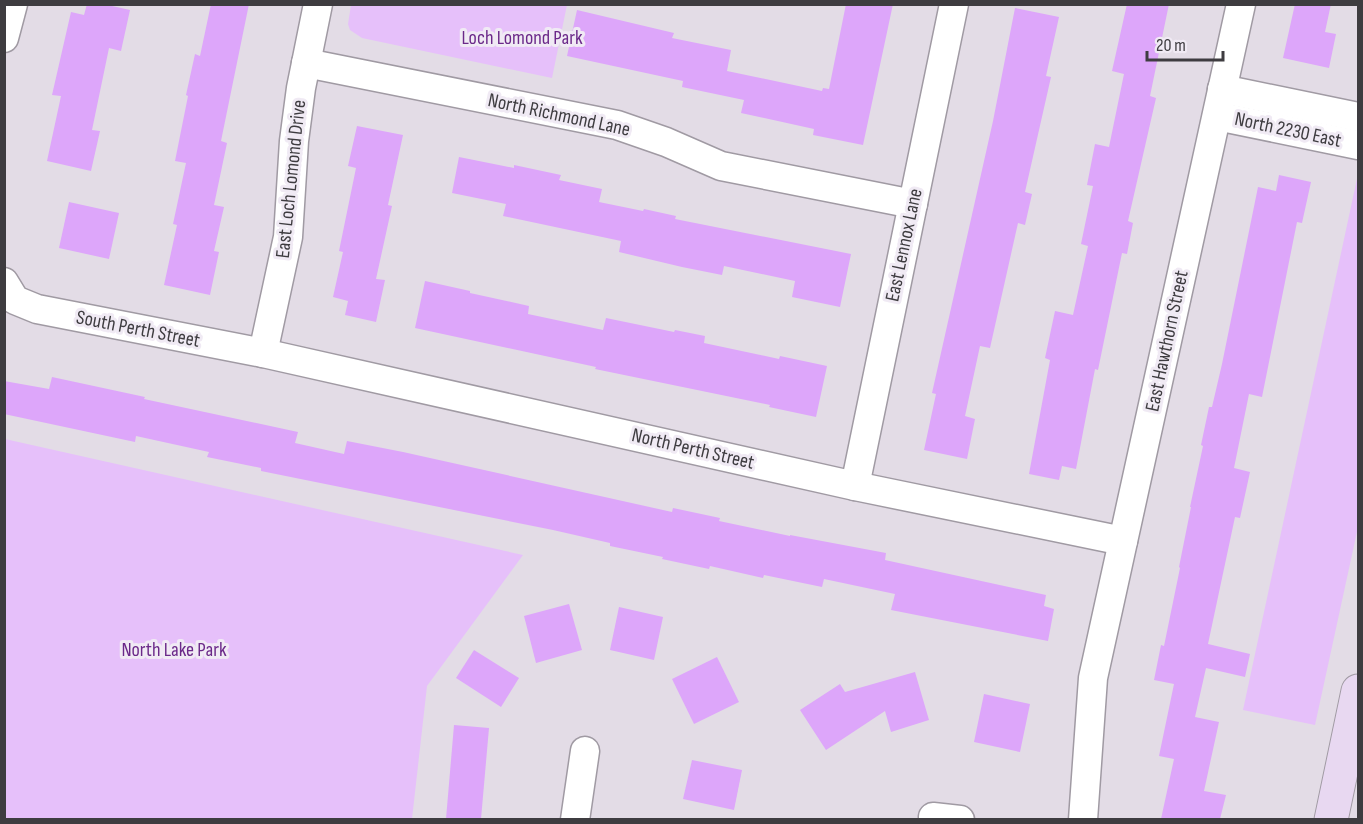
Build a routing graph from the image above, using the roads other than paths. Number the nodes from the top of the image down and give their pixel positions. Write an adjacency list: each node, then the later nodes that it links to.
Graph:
1 (13, 4): 5 (street)
2 (318, 4): 6 (street, East Loch Lomond Drive)
3 (954, 4): 11 (street, East Lennox Lane)
4 (1241, 4): 7 (street, East Hawthorn Street)
5 (4, 38)
6 (306, 63): 11 (street, North Richmond Lane); 13 (street, East Loch Lomond Drive)
7 (1222, 88): 8 (street, East Hawthorn Street); 9 (street, North 2230 East)
8 (1217, 116): 10 (street, North 2230 East); 15 (street, East Hawthorn Street)
9 (1359, 117)
10 (1359, 145)
11 (913, 204): 14 (street, East Lennox Lane)
12 (10, 291): 13 (street, South Perth Street)
13 (263, 353): 14 (street, North Perth Street)
14 (855, 486): 15 (street, North Perth Street)
15 (1123, 541): 19 (street, East Hawthorn Street)
16 (1359, 692): 20 (street)
17 (585, 751): 18 (street)
18 (575, 819)
19 (1083, 819)
20 (1331, 819)

